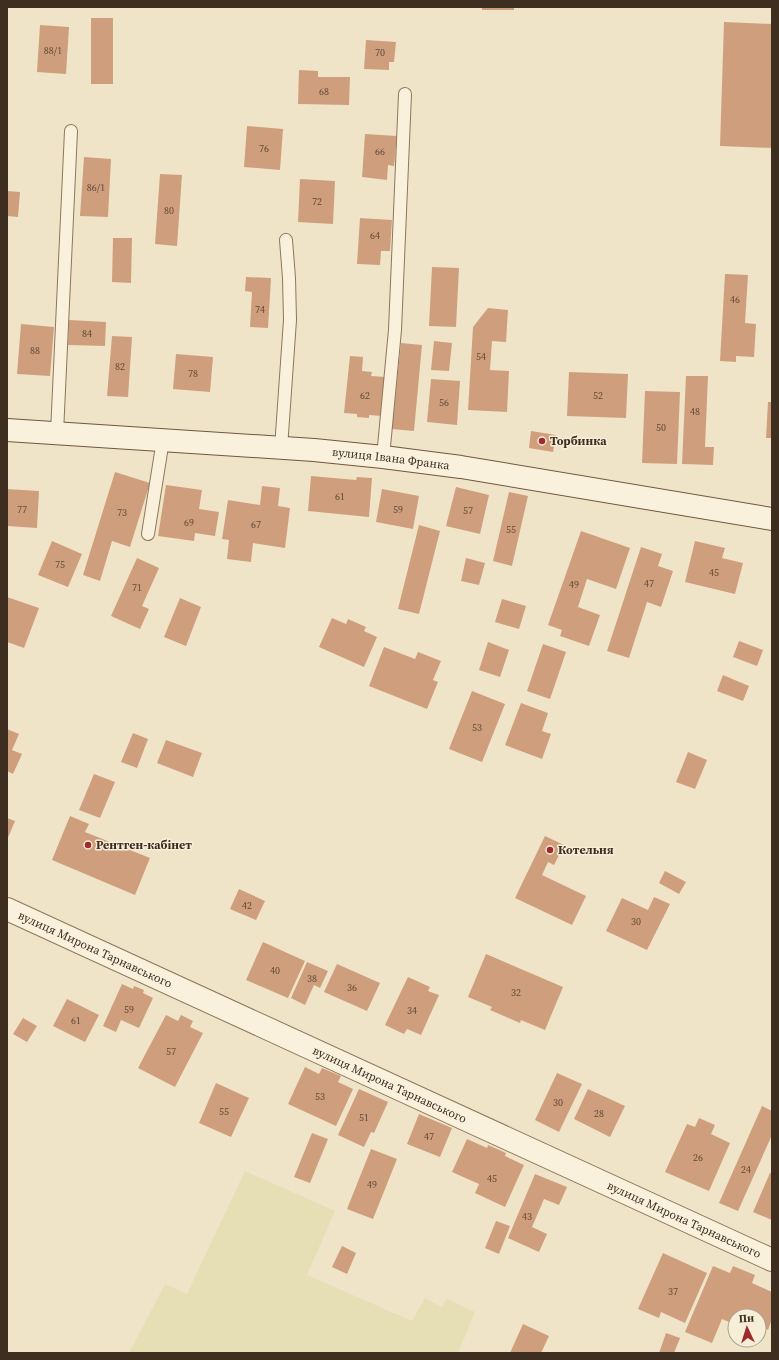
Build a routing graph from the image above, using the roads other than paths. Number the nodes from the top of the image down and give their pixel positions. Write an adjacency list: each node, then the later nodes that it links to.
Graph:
1 (405, 94): 8 (lane)
2 (71, 131): 5 (lane)
3 (286, 240): 7 (lane)
4 (7, 430): 5 (street, вулиця Івана Франка)
5 (57, 433): 6 (street, вулиця Івана Франка)
6 (164, 440): 7 (street, вулиця Івана Франка); 10 (lane)
7 (281, 448): 8 (street, вулиця Івана Франка)
8 (383, 457): 9 (street, вулиця Івана Франка)
9 (772, 519)
10 (148, 534)
11 (7, 909): 12 (street, вулиця Мирона Тарнавського)
12 (772, 1260)

